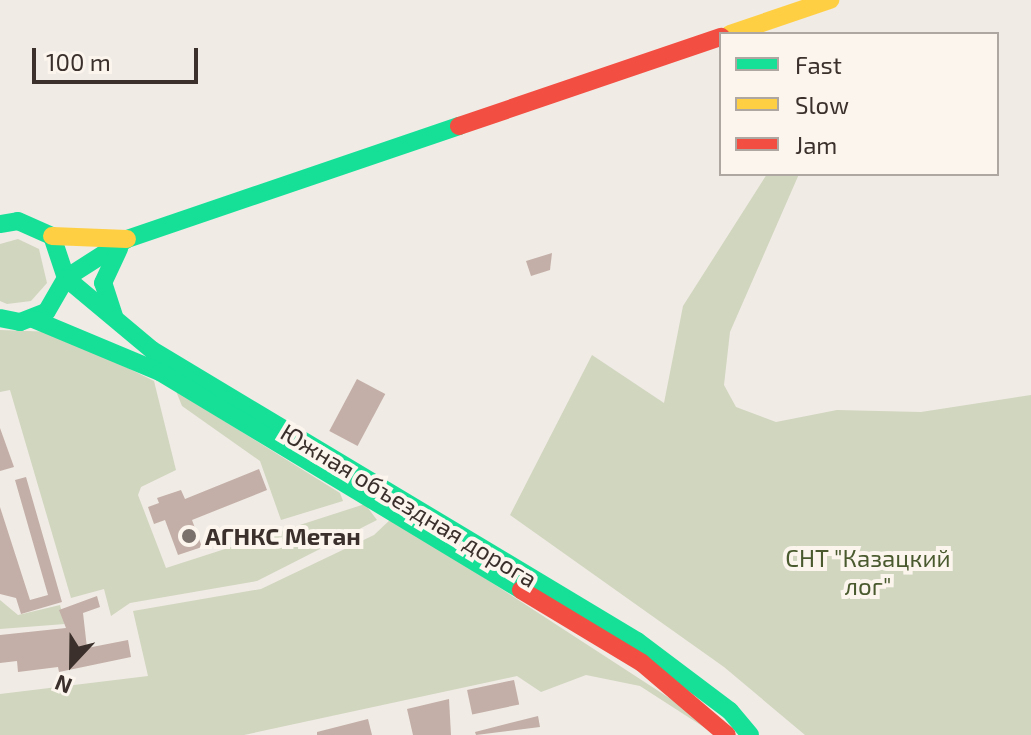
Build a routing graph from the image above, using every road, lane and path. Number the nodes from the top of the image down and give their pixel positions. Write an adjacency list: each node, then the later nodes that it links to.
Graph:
1 (830, 0): 2 (main road)
2 (736, 32)
3 (719, 38): 6 (main road)
4 (0, 224): 5 (main road)
5 (52, 236): 6 (main road); 7 (main road)
6 (127, 239): 7 (main road); 10 (main road)
7 (66, 278): 9 (main road); 10 (main road, Южная объездная дорога)
8 (0, 318): 9 (main road)
9 (33, 319): 11 (main road, Южная объездная дорога)
10 (123, 328): 12 (main road, Южная объездная дорога)
11 (727, 735)
12 (750, 735)

